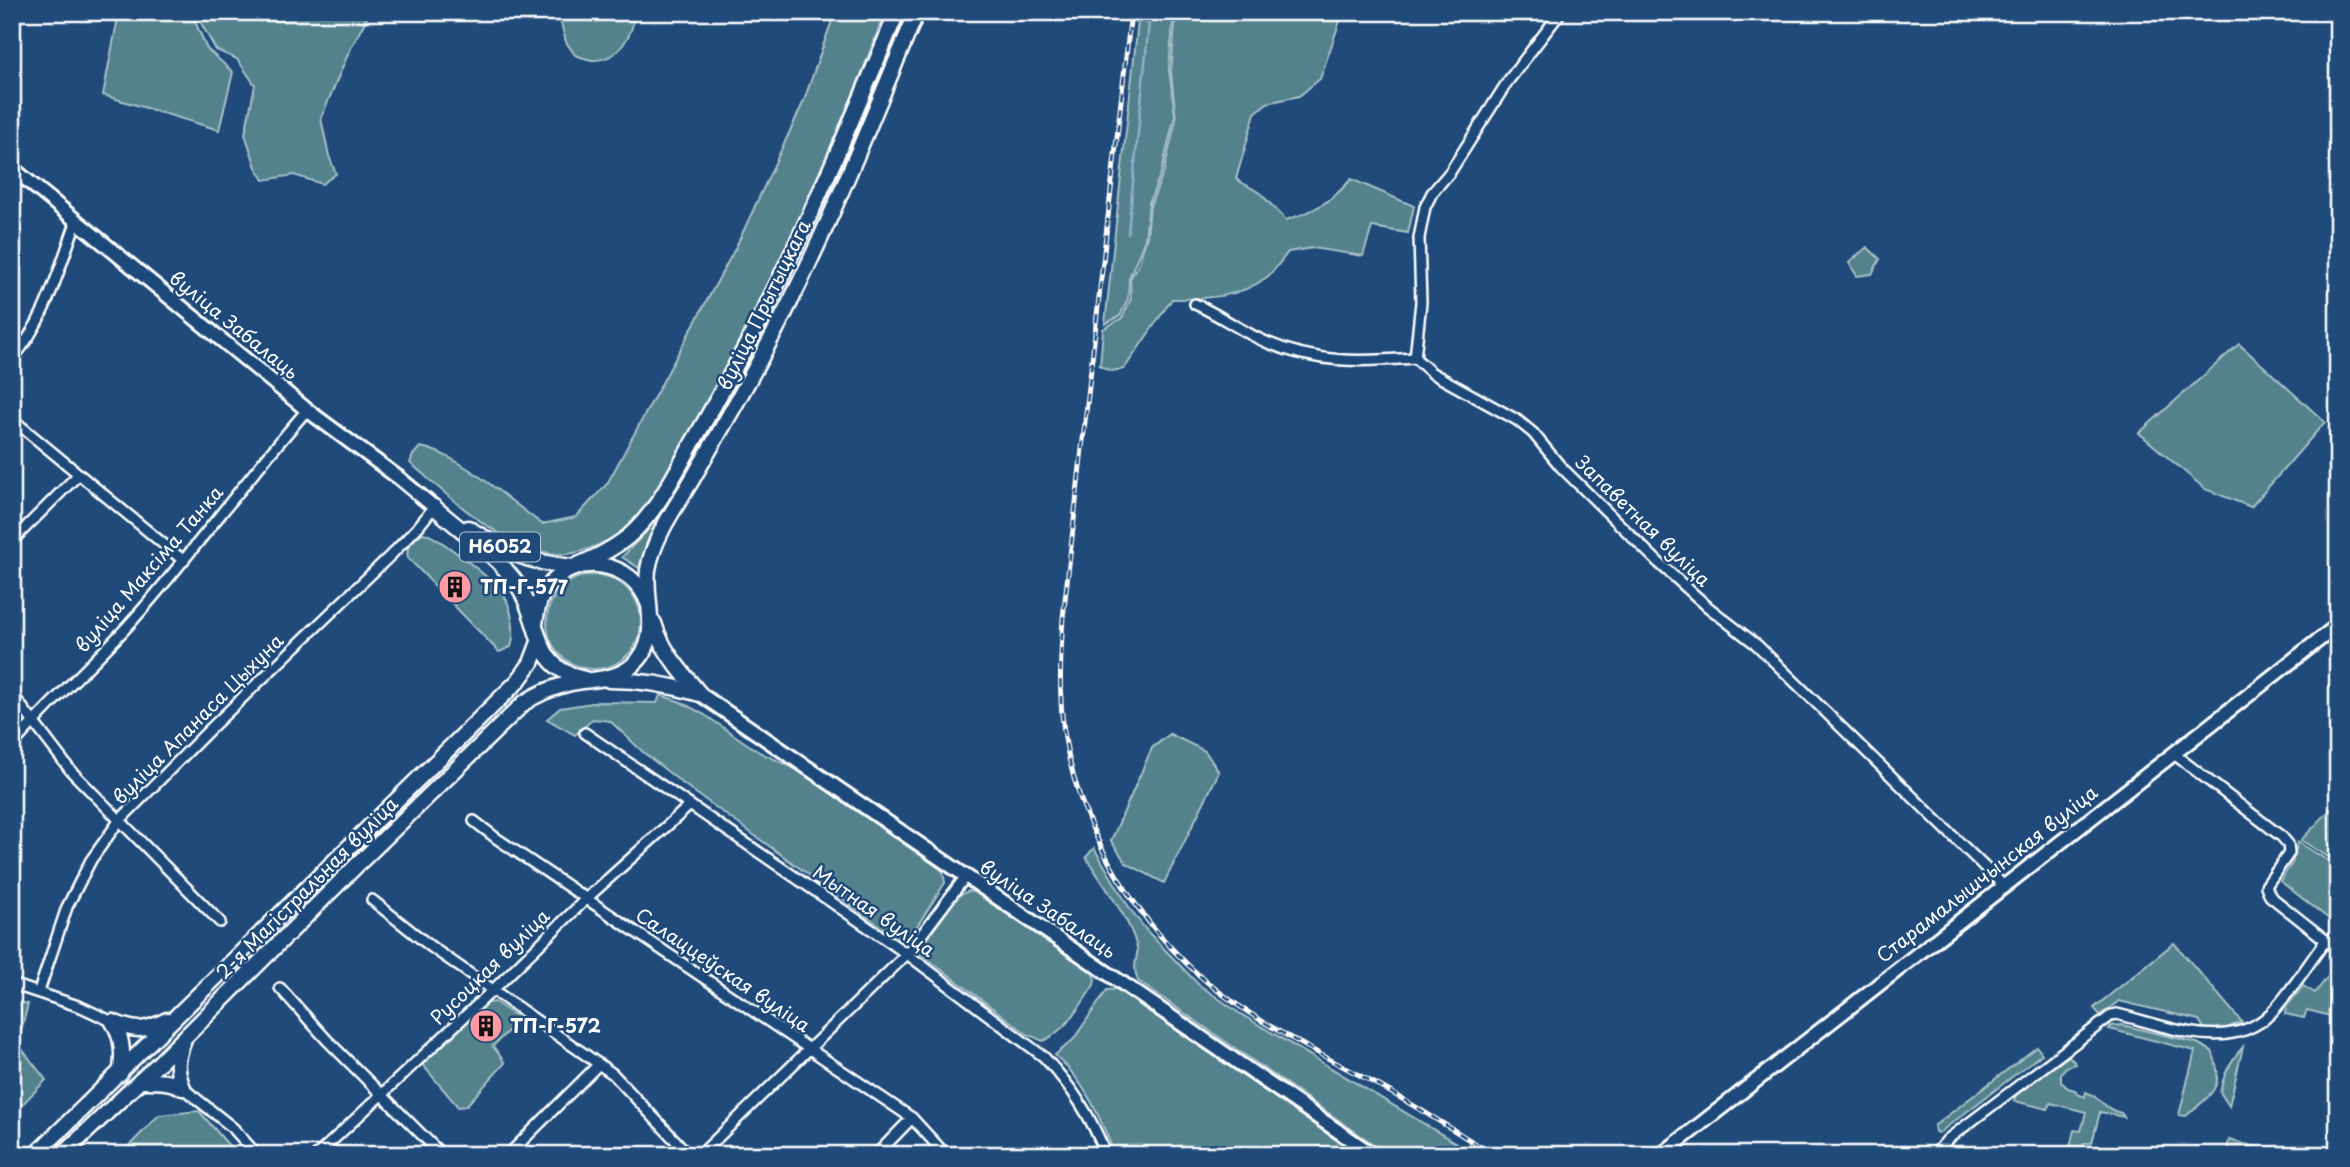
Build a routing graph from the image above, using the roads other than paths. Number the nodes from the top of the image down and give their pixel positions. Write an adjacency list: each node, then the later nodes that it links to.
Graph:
1 (897, 12): 15 (main road, вуліца Прытыцкага)
2 (917, 12): 16 (main road, вуліца Прытыцкага)
3 (1561, 12): 7 (street)
4 (12, 168): 5 (street, вуліца Забалаць / Н6052)
5 (77, 220): 8 (street); 9 (street, вуліца Забалаць / Н6052)
6 (1195, 304): 7 (street)
7 (1415, 358): 30 (street, Запаветная вуліца)
8 (12, 359)
9 (307, 410): 12 (street, вуліца Забалаць / Н6052); 14 (street, вуліца Максіма Танка)
10 (12, 419): 11 (street)
11 (78, 475): 13 (street); 14 (street)
12 (434, 507): 15 (main road, Н6052); 18 (main road, Н6052); 27 (street, вуліца Апанаса Цыхуна)
13 (12, 541)
14 (184, 561): 22 (street, вуліца Максіма Танка)
15 (573, 568): 16 (main road, Н6052); 18 (main road, Н6052)
16 (651, 610): 19 (main road); 21 (main road, Н6052)
17 (2338, 625): 25 (street, Старамалышчынская вуліца)
18 (539, 642): 19 (main road, Н6052); 41 (main road, 2-я Магістральная вуліца)
19 (597, 680): 21 (main road, Н6052); 43 (main road, 2-я Магістральная вуліца)
20 (12, 694): 22 (street)
21 (700, 694): 29 (street, вуліца Забалаць / Н6052)
22 (34, 720): 24 (street, вуліца Максіма Танка); 27 (street)
23 (584, 733): 26 (street, Мытная вуліца)
24 (12, 746)
25 (2174, 754): 30 (street, Старамалышчынская вуліца); 34 (street)
26 (689, 806): 31 (street, Русоцкая вуліца); 36 (street, Мытная вуліца)
27 (119, 821): 33 (street); 40 (street, вуліца Апанаса Цыхуна)
28 (474, 821): 31 (street, Салаццеўская вуліца)
29 (966, 876): 36 (street); 62 (street, вуліца Забалаць / Н6052)
30 (2003, 885): 63 (street, Старамалышчынская вуліца)
31 (586, 899): 39 (street, Русоцкая вуліца); 44 (street, Салаццеўская вуліца)
32 (372, 900): 39 (street)
33 (220, 922)
34 (2326, 940): 35 (street); 64 (street)
35 (2338, 950)
36 (907, 954): 44 (street); 61 (street, Мытная вуліца)
37 (12, 984): 40 (street)
38 (280, 988): 49 (street)
39 (494, 989): 45 (street); 49 (street, Русоцкая вуліца)
40 (39, 991): 42 (street)
41 (179, 1014): 42 (main road); 46 (main road, 2-я Магістральная вуліца)
42 (113, 1022): 46 (main road)
43 (184, 1038): 47 (main road, 2-я Магістральная вуліца); 48 (main road)
44 (808, 1050): 50 (street, Салаццеўская вуліца); 58 (street)
45 (599, 1064): 56 (street); 57 (street)
46 (120, 1074): 51 (main road, 2-я Магістральная вуліца)
47 (140, 1082): 48 (main road); 52 (main road, 2-я Магістральная вуліца)
48 (183, 1088): 53 (street)
49 (382, 1094): 54 (street, Русоцкая вуліца); 55 (street)
50 (912, 1118): 59 (street); 60 (street, Салаццеўская вуліца)
51 (35, 1155)
52 (62, 1155)
53 (257, 1155)
54 (317, 1155)
55 (442, 1155)
56 (508, 1155)
57 (689, 1155)
58 (701, 1155)
59 (876, 1155)
60 (946, 1155)
61 (1106, 1155)
62 (1373, 1155)
63 (1661, 1155)
64 (1934, 1155)

